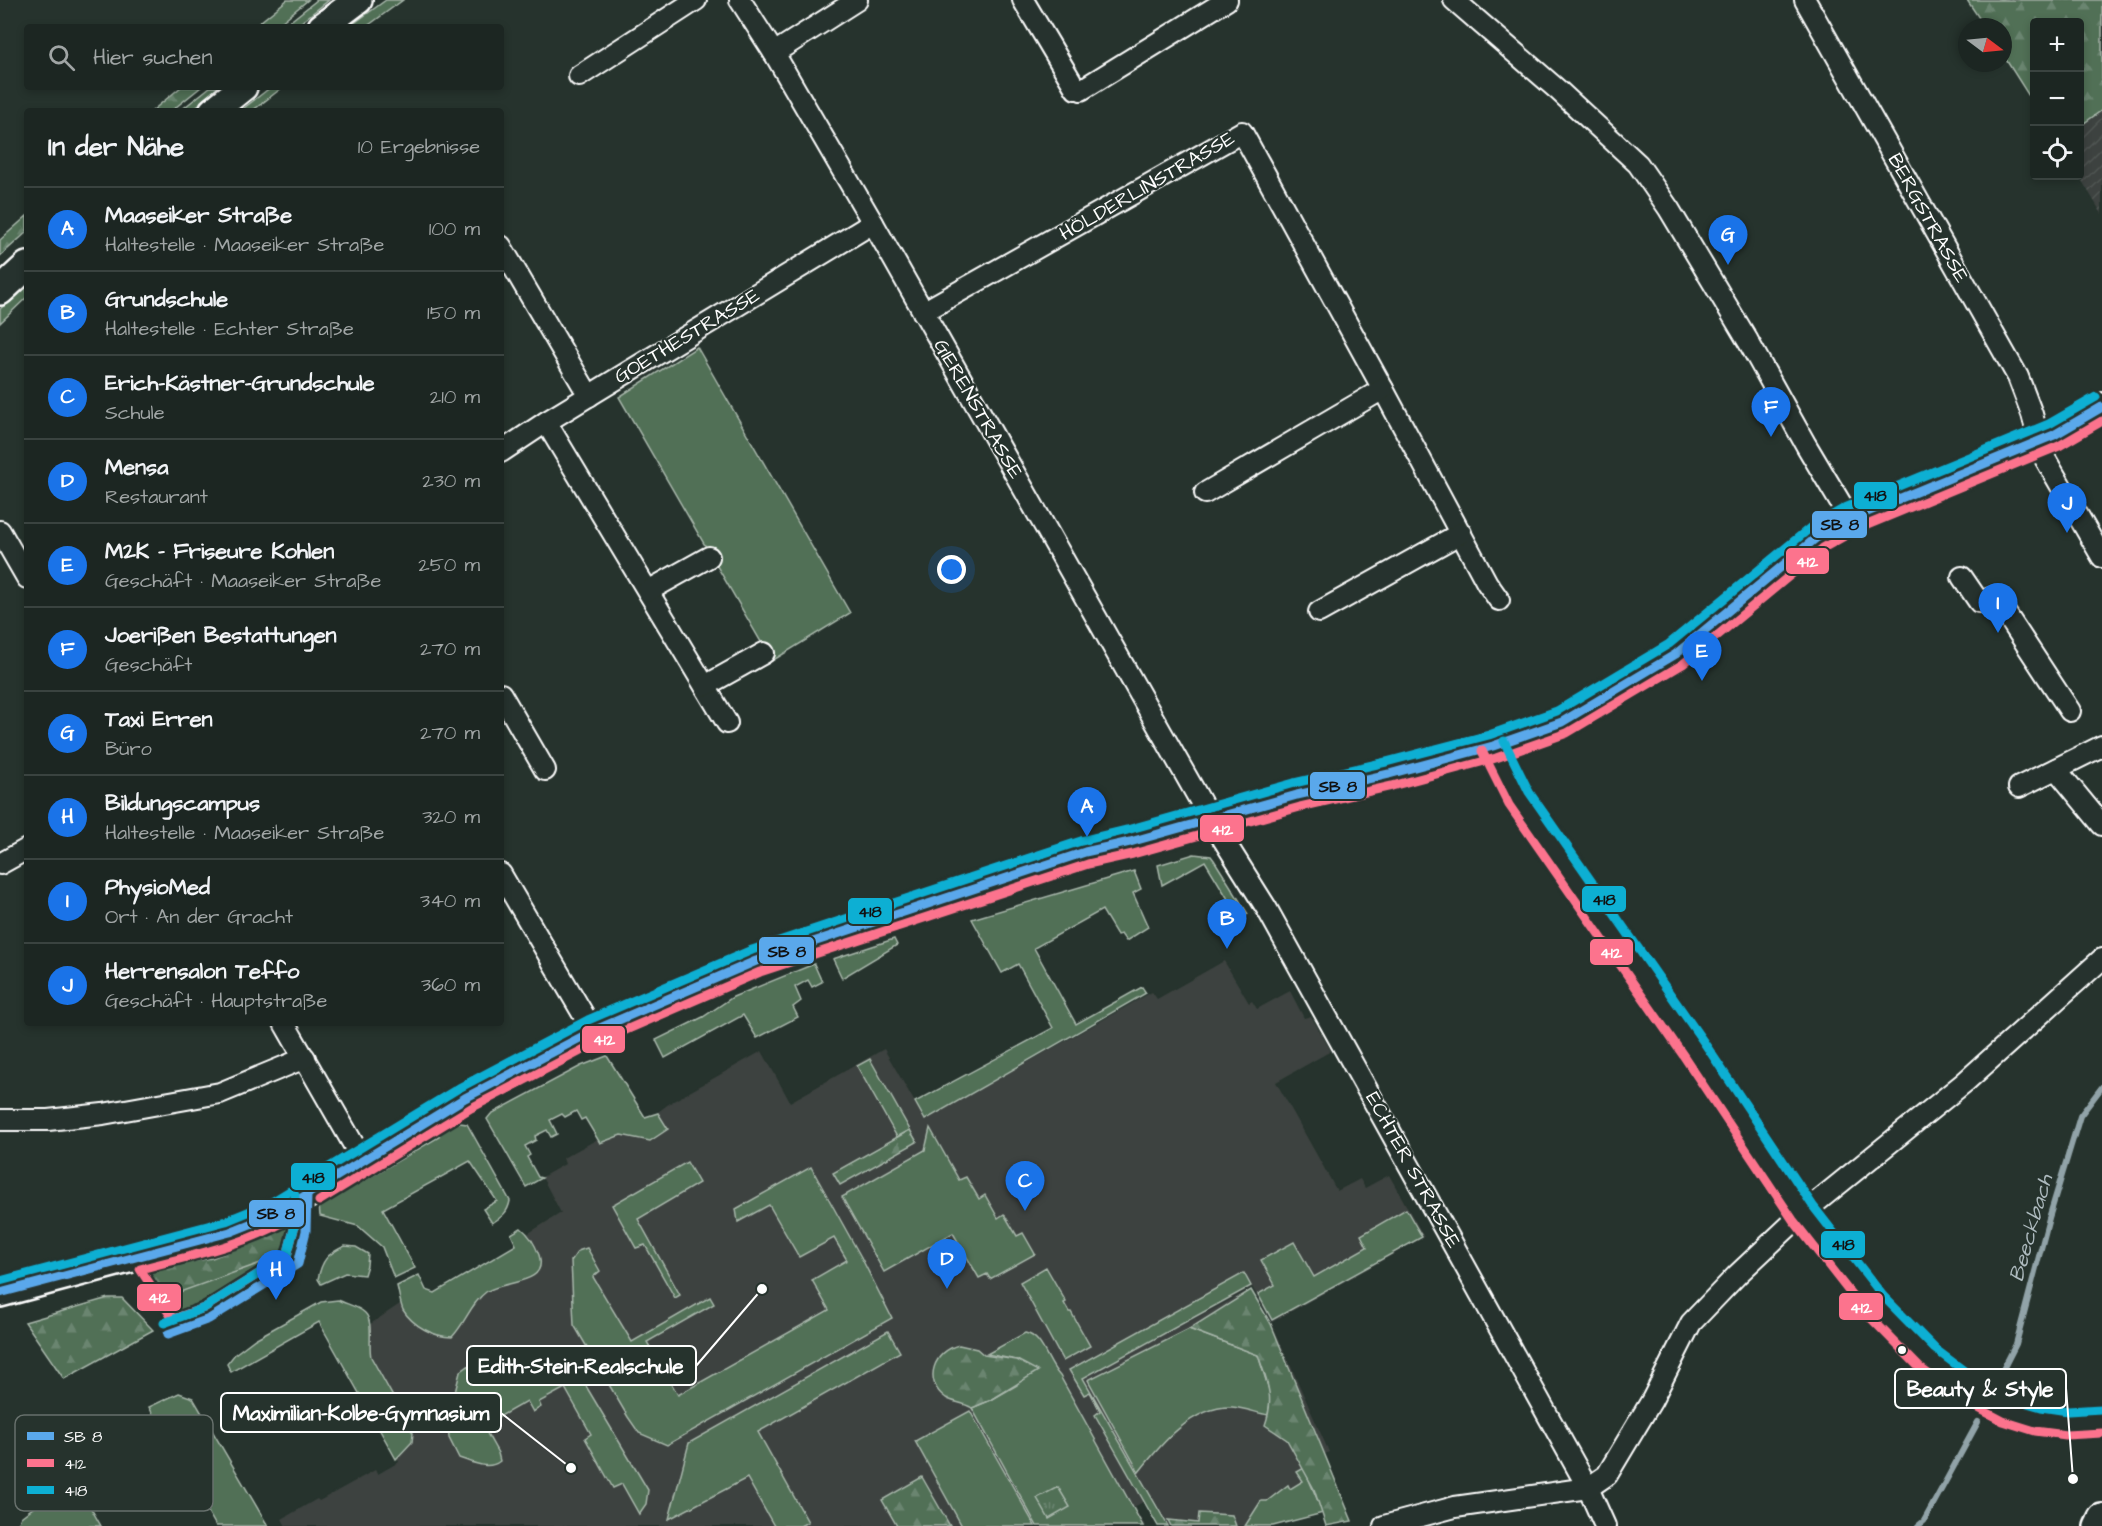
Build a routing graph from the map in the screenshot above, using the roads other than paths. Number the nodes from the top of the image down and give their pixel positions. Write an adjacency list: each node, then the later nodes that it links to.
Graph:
1 (358, 0): 9 (street)
2 (696, 0): 11 (street)
3 (740, 0): 10 (street, GIERENSTRASSE)
4 (857, 0): 10 (street)
5 (1023, 0): 6 (street)
6 (1227, 0)
7 (1454, 0): 26 (street)
8 (1805, 0): 23 (street, BERGSTRASSE)
9 (326, 24)
10 (774, 53): 14 (street, GIERENSTRASSE)
11 (579, 76)
12 (239, 90): 13 (street)
13 (217, 108)
14 (873, 223): 18 (street, GIERENSTRASSE); 20 (street, GOETHESTRASSE)
15 (504, 251): 20 (street)
16 (24, 270): 17 (street)
17 (0, 291)
18 (922, 312): 19 (street, HÖLDERLINSTRASSE); 47 (street, GIERENSTRASSE)
19 (1383, 389): 25 (street); 28 (street, HÖLDERLINSTRASSE)
20 (589, 396): 22 (street, GOETHESTRASSE)
21 (2102, 407): 23 (street)
22 (546, 422): 24 (street, GOETHESTRASSE); 34 (street)
23 (2039, 441): 26 (street); 31 (street, BERGSTRASSE)
24 (504, 450)
25 (1205, 493)
26 (1850, 519): 42 (street)
27 (0, 531): 29 (street)
28 (1461, 533): 35 (street, HÖLDERLINSTRASSE); 36 (street)
29 (7, 549): 32 (street)
30 (709, 557): 34 (street)
31 (2102, 557)
32 (24, 574)
33 (1962, 578): 40 (street)
34 (648, 591): 38 (street)
35 (1498, 600)
36 (1319, 612)
37 (764, 653): 38 (street)
38 (705, 686): 41 (street)
39 (504, 699): 44 (street)
40 (2070, 711)
41 (727, 723)
42 (1493, 746): 47 (street); 58 (street)
43 (2095, 747): 45 (street)
44 (545, 770)
45 (2052, 771): 46 (street); 48 (street)
46 (2019, 787)
47 (1211, 820): 54 (street); 61 (street, ECHTER STRASSE)
48 (2102, 825)
49 (24, 851): 50 (street)
50 (0, 864)
51 (504, 879): 54 (street)
52 (2102, 959): 58 (street)
53 (286, 1026): 55 (street)
54 (593, 1031): 57 (street)
55 (305, 1058): 56 (street); 57 (street)
56 (0, 1120)
57 (363, 1161): 59 (street)
58 (1803, 1213): 60 (street); 61 (street)
59 (0, 1293)
60 (2102, 1421)
61 (1588, 1488): 63 (street); 64 (street, ECHTER STRASSE)
62 (2102, 1518): 65 (street)
63 (1384, 1526)
64 (1605, 1526)
65 (2098, 1526)

